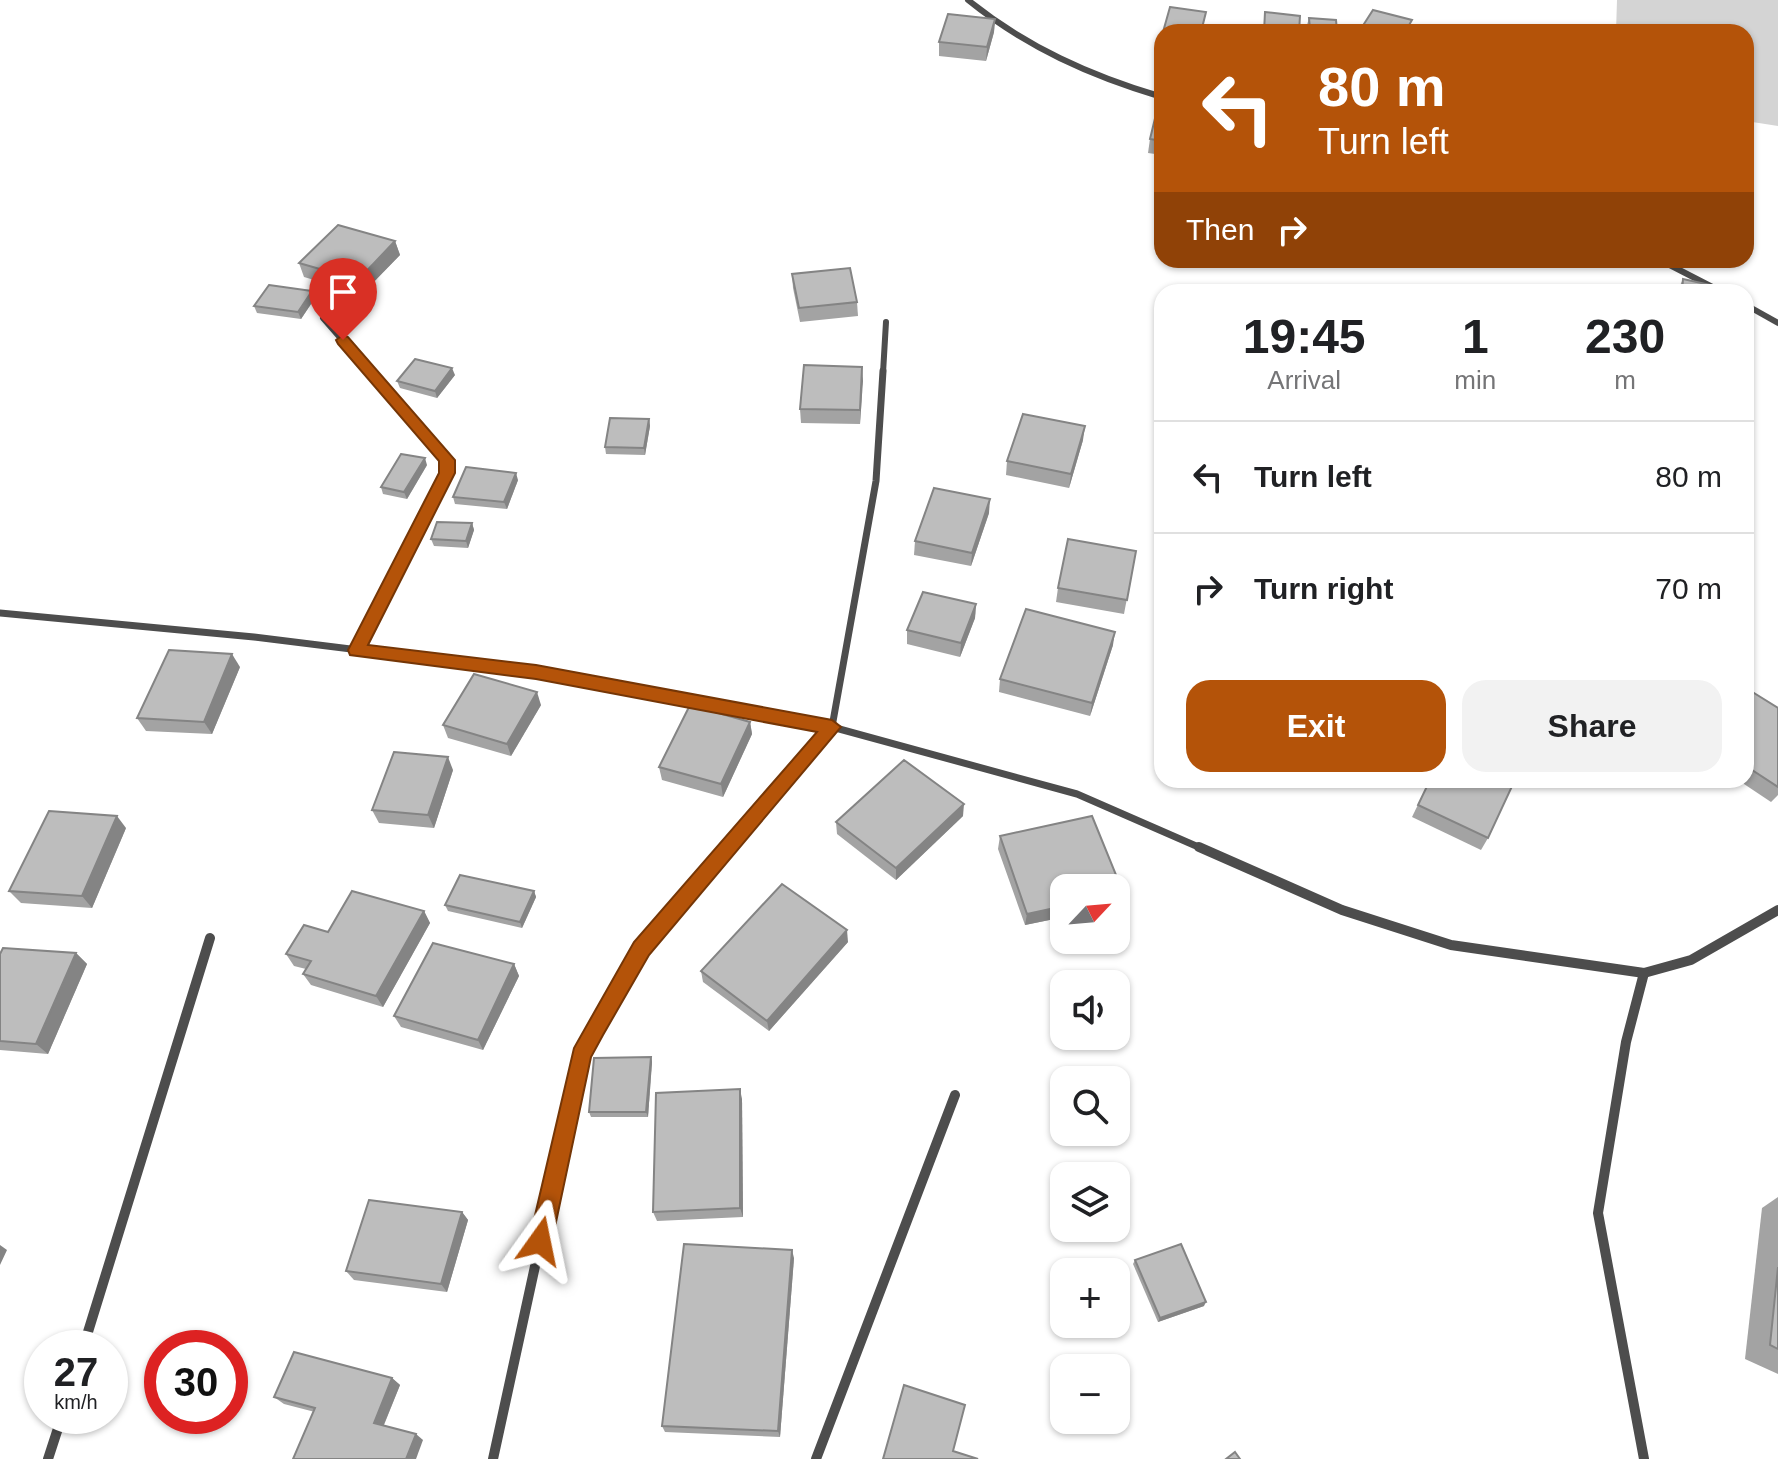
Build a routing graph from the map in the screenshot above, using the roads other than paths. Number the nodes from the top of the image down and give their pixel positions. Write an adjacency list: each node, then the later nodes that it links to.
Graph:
1 (968, 0): 2 (street)
2 (1154, 95)
3 (1676, 268): 4 (street)
4 (1706, 284)
5 (1754, 310): 8 (street)
6 (323, 318): 10 (street)
7 (886, 322): 11 (street)
8 (1778, 323)
9 (0, 613): 10 (street)
10 (356, 650): 11 (street)
11 (832, 727): 14 (street); 19 (street)
12 (1778, 910): 14 (street)
13 (210, 938): 16 (street)
14 (1644, 973): 21 (street)
15 (955, 1095): 20 (street)
16 (89, 1330)
17 (56, 1434): 18 (street)
18 (48, 1459)
19 (493, 1459)
20 (816, 1459)
21 (1644, 1459)

